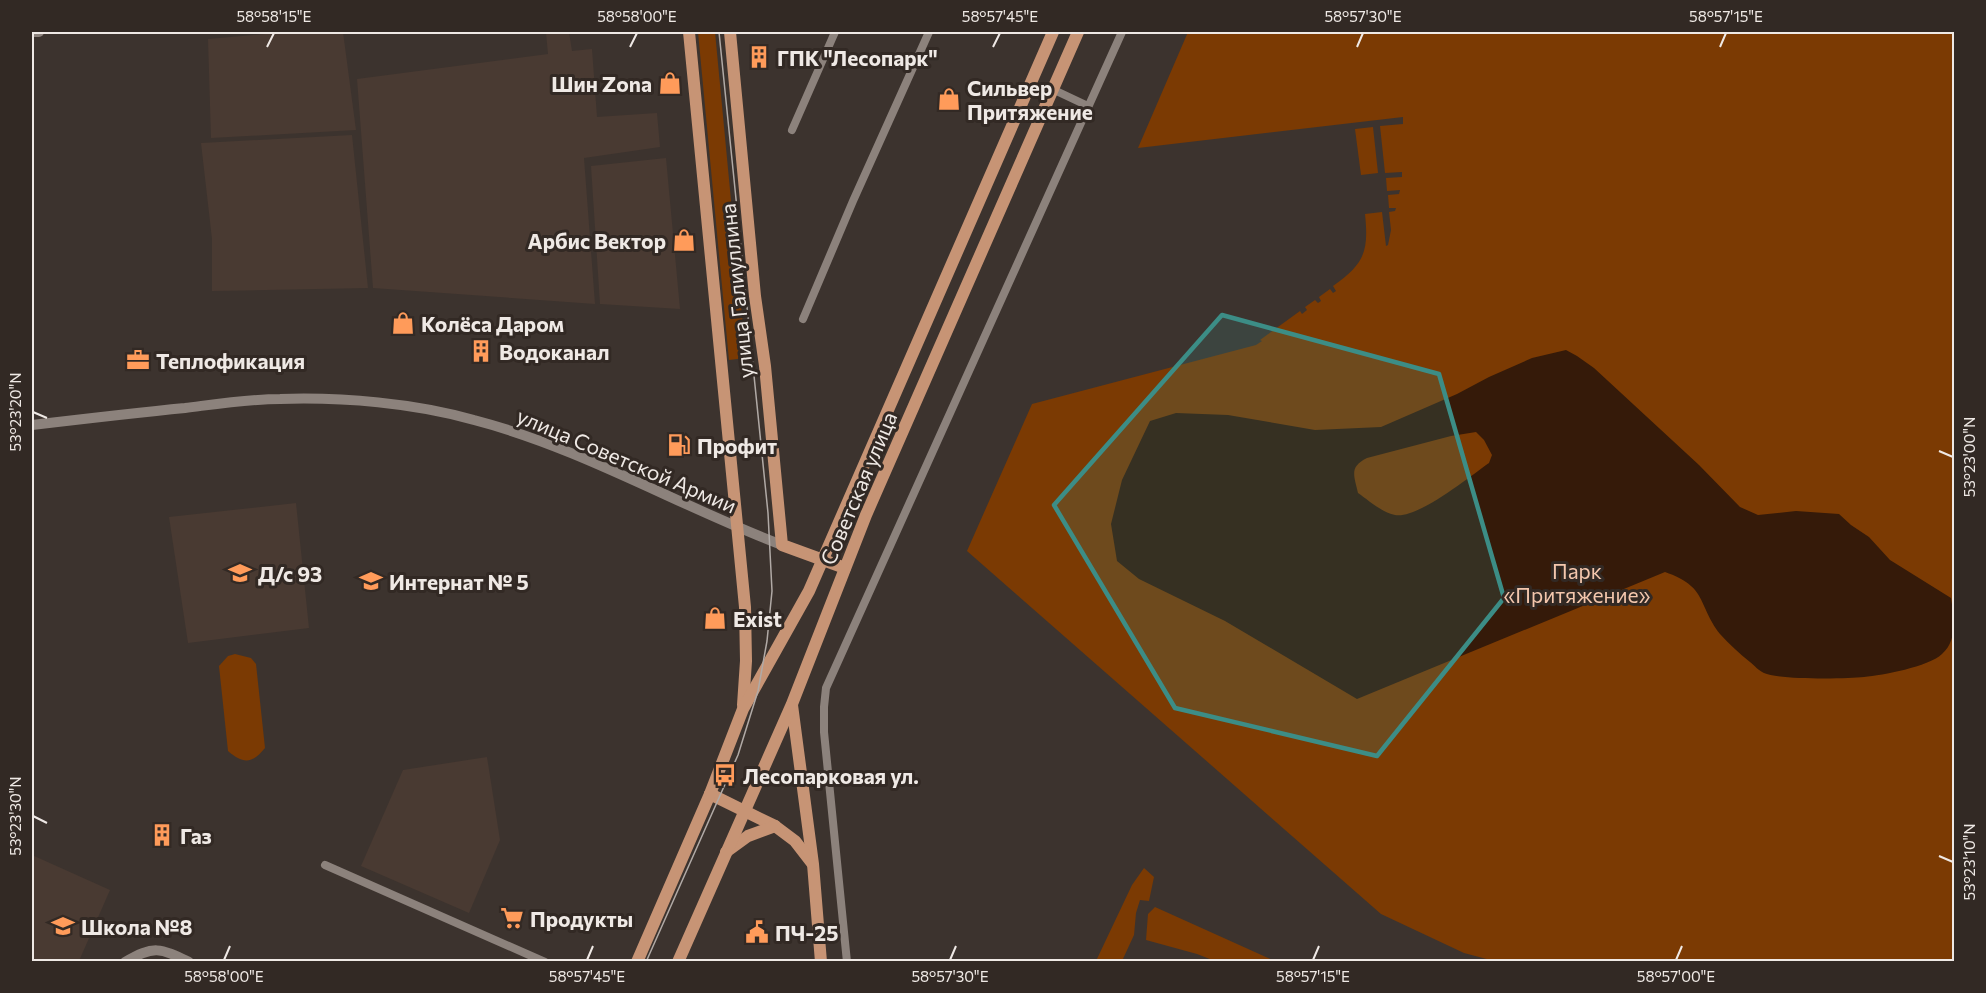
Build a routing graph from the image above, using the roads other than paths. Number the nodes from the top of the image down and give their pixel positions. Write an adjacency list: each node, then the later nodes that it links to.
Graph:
1 (32, 32): 2 (main road)
2 (39, 32)
3 (689, 32): 16 (main road, улица Галиуллина)
4 (730, 32): 17 (main road, улица Галиуллина)
5 (835, 32): 13 (street)
6 (929, 32): 14 (street)
7 (1053, 32): 10 (main road, Советская улица)
8 (1078, 32): 11 (main road, Советская улица)
9 (1122, 32): 12 (street)
10 (1031, 80): 11 (main road); 18 (main road, Советская улица)
11 (1052, 89): 12 (street); 19 (main road, Советская улица)
12 (1088, 106): 34 (street)
13 (792, 130)
14 (803, 319)
15 (32, 425): 16 (main road, улица Советской Армии)
16 (738, 529): 17 (main road, улица Советской Армии); 21 (main road, Советская улица)
17 (782, 545): 18 (main road, улица Советской Армии)
18 (822, 559): 19 (main road, улица Советской Армии); 21 (main road, Советская улица)
19 (845, 568): 20 (main road, Советская улица)
20 (792, 704): 23 (main road, Советская улица); 27 (main road)
21 (742, 709): 22 (main road, Советская улица)
22 (710, 794): 23 (main road); 31 (main road, Советская улица)
23 (744, 811): 24 (main road); 25 (main road, Советская улица)
24 (775, 826): 25 (main road); 27 (main road)
25 (726, 853): 32 (main road, Советская улица)
26 (325, 864): 30 (street)
27 (813, 864): 33 (main road)
28 (125, 962): 29 (main road)
29 (189, 962)
30 (545, 962)
31 (637, 962)
32 (678, 962)
33 (821, 962)
34 (847, 962)

